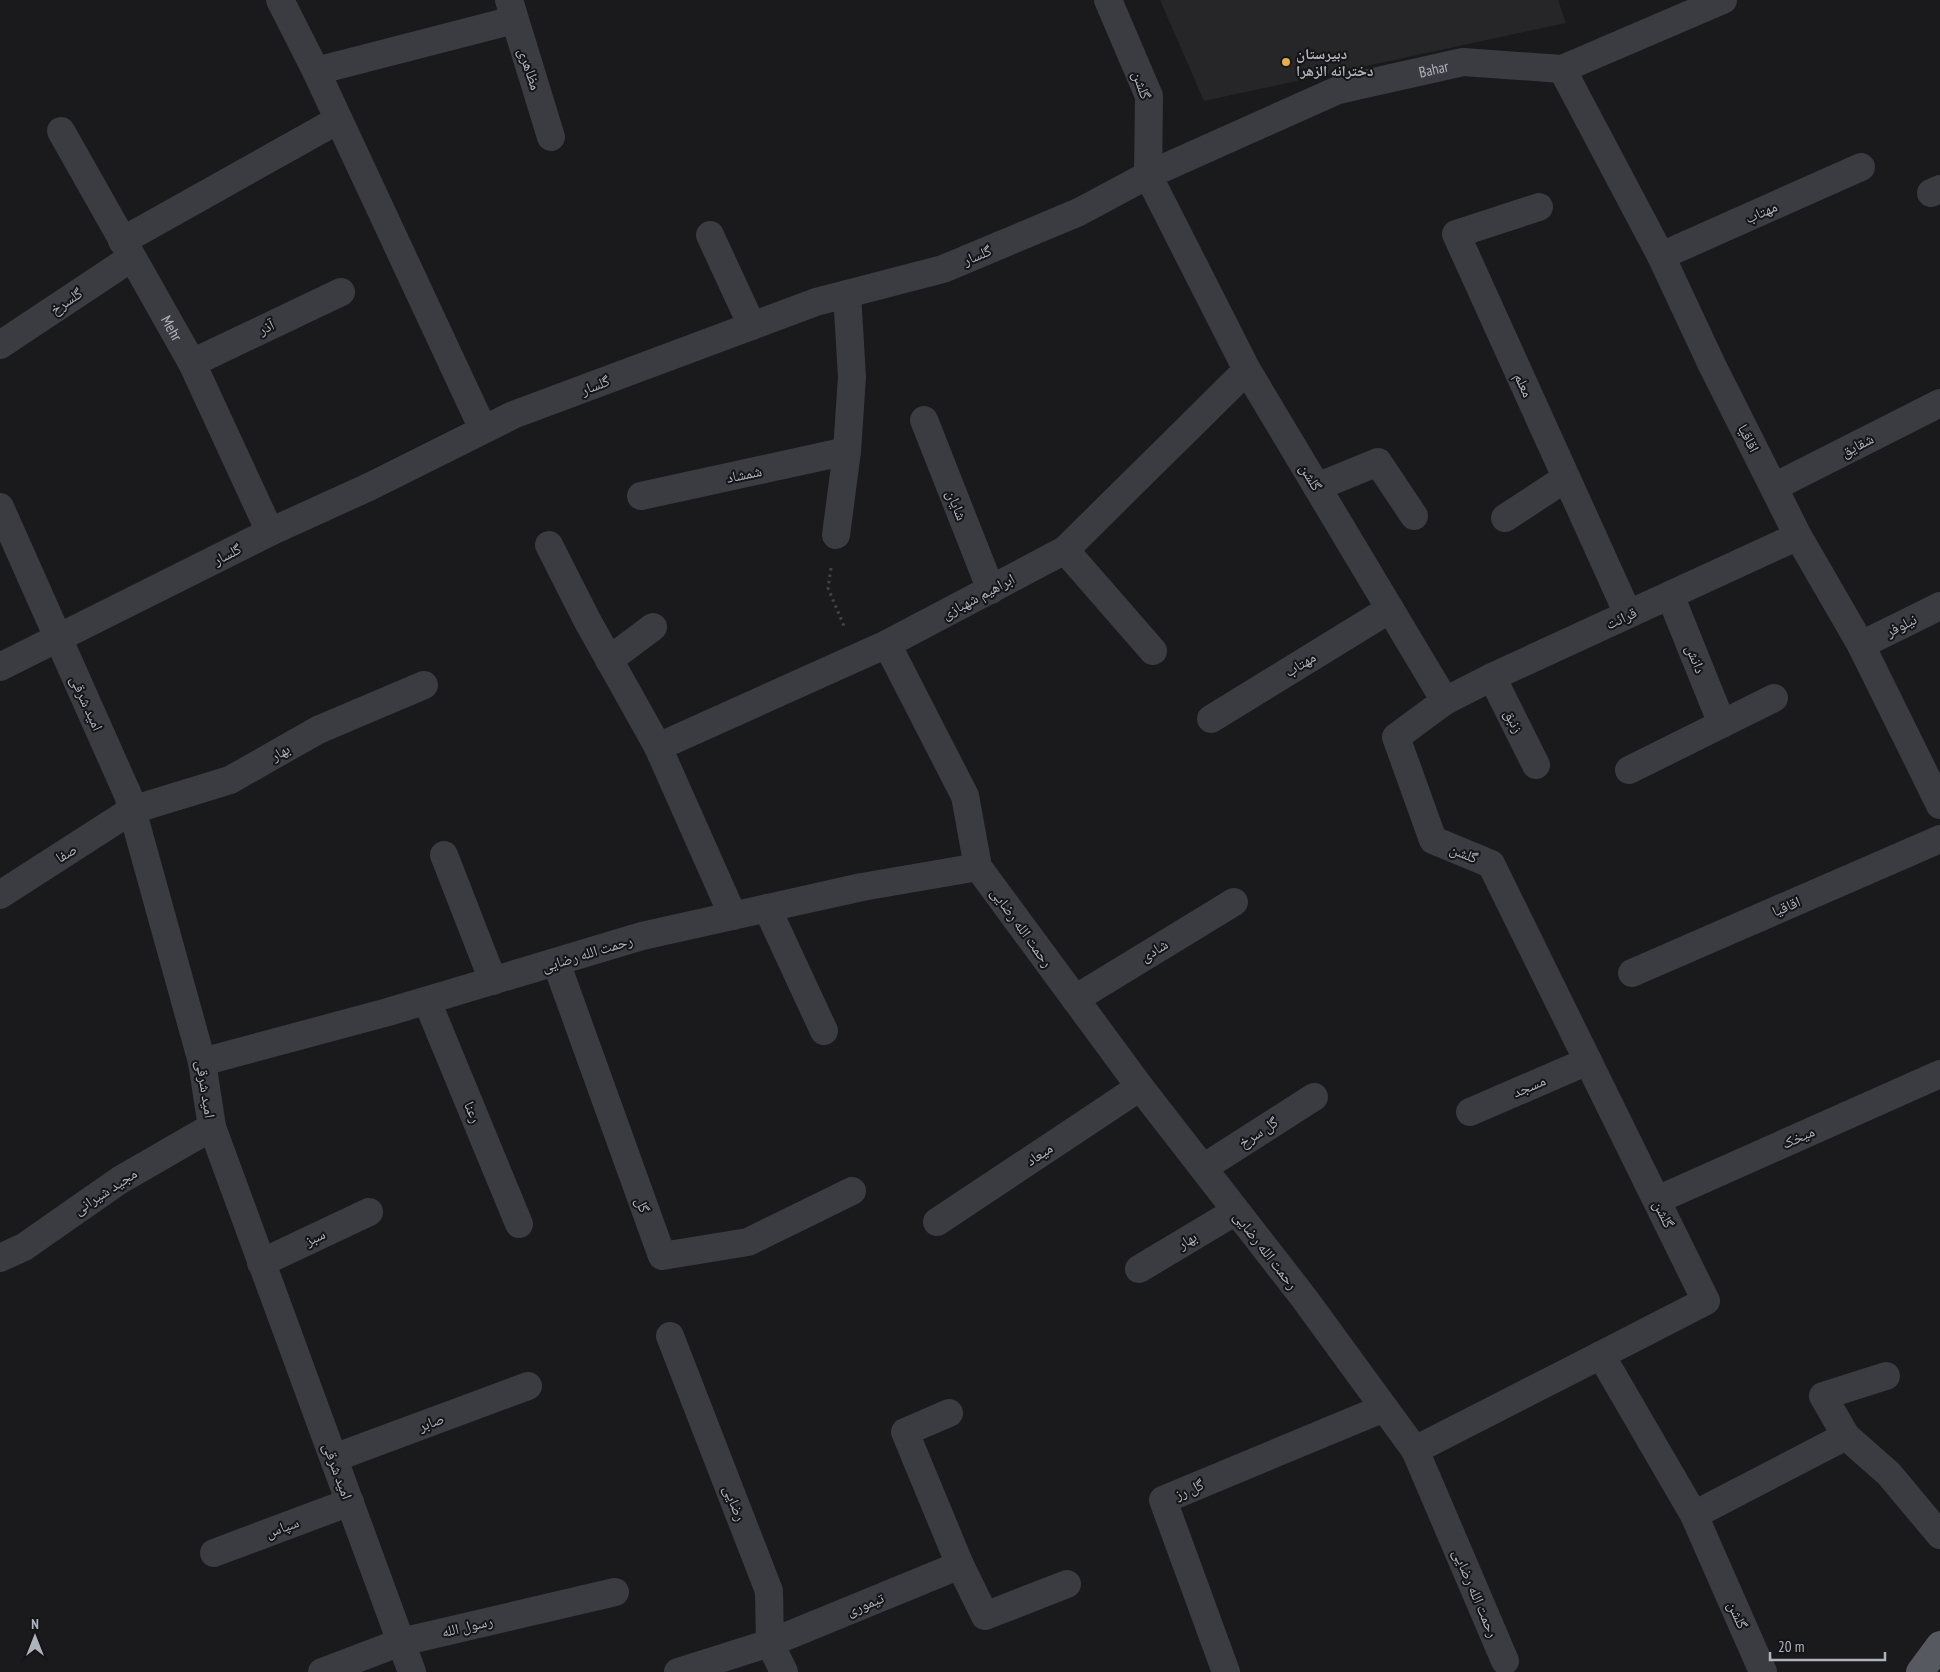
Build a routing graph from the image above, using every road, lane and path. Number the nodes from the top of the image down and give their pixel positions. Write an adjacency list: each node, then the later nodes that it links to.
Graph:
1 (280, 0): 6 (street)
2 (1108, 0): 11 (street, گلشن)
3 (1723, 0): 5 (street, Bahar)
4 (511, 10): 6 (street); 9 (street, مظاهری)
5 (1562, 69): 11 (street, Bahar); 15 (street, اقاقیا)
6 (316, 71): 7 (street)
7 (338, 120): 14 (street, گلسرخ); 24 (street)
8 (61, 131): 14 (street, Mehr)
9 (551, 138)
10 (1861, 167): 15 (street, مهتاب)
11 (1148, 175): 17 (street, گلسار); 21 (street, گلشن)
12 (1539, 207): 26 (street, معلم)
13 (710, 235): 18 (street)
14 (127, 249): 19 (street, گلسرخ); 20 (street, Mehr)
15 (1661, 256): 28 (street, اقاقیا)
16 (340, 292): 20 (street, آذر)
17 (847, 294): 18 (street, گلسار); 25 (street)
18 (752, 326): 24 (street, گلسار)
19 (0, 345)
20 (192, 363): 33 (street, Mehr)
21 (1247, 370): 27 (street, گلشن); 37 (street, ابراهیم شهبازی)
22 (1940, 403): 28 (street, شقایق)
23 (924, 420): 38 (street, شایان)
24 (483, 429): 33 (street, گلسار)
25 (847, 451): 29 (street, شمشاد); 34 (street)
26 (1566, 478): 32 (street); 42 (street, معلم)
27 (1317, 487): 31 (street); 41 (street, گلشن)
28 (1774, 487): 35 (street, اقاقیا)
29 (641, 496)
30 (0, 508): 44 (street, امید شرقی)
31 (1414, 516)
32 (1505, 518)
33 (270, 532): 44 (street, گلسار)
34 (836, 535): 48 (path)
35 (1798, 536): 39 (street, قرائت); 46 (street, اقاقیا)
36 (549, 544): 49 (street)
37 (1065, 550): 38 (street, ابراهیم شهبازی); 47 (street)
38 (991, 590): 45 (street, ابراهیم شهبازی)
39 (1670, 595): 42 (street, قرائت); 56 (street, دانش)
40 (1940, 606): 46 (street, نیلوفر)
41 (1390, 609): 54 (street, گلشن); 55 (street, مهتاب)
42 (1628, 614): 51 (street, قرائت)
43 (653, 627): 49 (street)
44 (59, 639): 50 (street, گلسار); 61 (street, امید شرقی)
45 (887, 644): 48 (street, ابراهیم شهبازی); 64 (street, رحمت الله رضایی)
46 (1861, 645): 60 (street, اقاقیا)
47 (1152, 651)
48 (858, 657): 57 (street, ابراهیم شهبازی)
49 (609, 660): 57 (street)
50 (0, 667)
51 (1492, 678): 54 (street, قرائت); 58 (street, زنبق)
52 (424, 685): 61 (street, بهار)
53 (1774, 698): 56 (street)
54 (1445, 701): 75 (street, گلشن)
55 (1211, 719)
56 (1722, 724): 59 (street)
57 (658, 747): 68 (street)
58 (1536, 765)
59 (1629, 770)
60 (1940, 805)
61 (132, 810): 65 (street, صفا); 76 (street, امید شرقی)
62 (1940, 839): 70 (street, اقاقیا)
63 (444, 855): 71 (street)
64 (978, 867): 67 (street, رحمت الله رضایی); 72 (street, رحمت الله رضایی)
65 (0, 895)
66 (1234, 902): 72 (street, شادی)
67 (767, 908): 68 (street, رحمت الله رضایی); 74 (street)
68 (732, 916): 69 (street, رحمت الله رضایی)
69 (556, 962): 71 (street, رحمت الله رضایی); 83 (street, گل)
70 (1632, 973)
71 (493, 981): 73 (street, رحمت الله رضایی)
72 (1075, 999): 78 (street, رحمت الله رضایی)
73 (427, 1000): 76 (street, رحمت الله رضایی); 88 (street, رعنا)
74 (824, 1031)
75 (1588, 1061): 80 (street, مسجد); 84 (street, گلشن)
76 (202, 1062): 81 (street, امید شرقی)
77 (1940, 1074): 84 (street, میخک)
78 (1140, 1087): 82 (street, رحمت الله رضایی); 87 (street, میعاد)
79 (1314, 1097): 82 (street, گل سرخ)
80 (1470, 1112)
81 (212, 1127): 89 (street, مجید شیرانی); 90 (street, امید شرقی)
82 (1203, 1168): 85 (street, رحمت الله رضایی)
83 (852, 1191)
84 (1657, 1200): 93 (street, گلشن)
85 (1236, 1211): 91 (street, بهار); 96 (street, رحمت الله رضایی)
86 (369, 1212): 90 (street, سبز)
87 (937, 1222)
88 (519, 1224)
89 (0, 1258)
90 (262, 1263): 100 (street, امید شرقی)
91 (1139, 1269)
92 (670, 1336): 109 (street, رضایی)
93 (1601, 1355): 99 (street); 102 (street, گلشن)
94 (1886, 1376): 98 (street)
95 (528, 1386): 100 (street, صابر)
96 (1384, 1408): 99 (street, رحمت الله رضایی); 116 (street, گل رز)
97 (949, 1413): 105 (street)
98 (1846, 1436): 102 (street); 103 (street)
99 (1415, 1450): 111 (street, رحمت الله رضایی)
100 (334, 1458): 101 (street, امید شرقی)
101 (350, 1502): 104 (street, سپاس); 108 (street, امید شرقی)
102 (1694, 1515): 117 (street, گلشن)
103 (1940, 1535)
104 (214, 1553)
105 (960, 1565): 106 (street); 109 (street, تیموری)
106 (1067, 1584)
107 (615, 1592): 108 (street, رسول الله)
108 (401, 1642): 112 (street, رسول الله); 113 (street, امید شرقی)
109 (770, 1643): 114 (street, تیموری); 115 (street, رضایی)
110 (1940, 1645): 118 (main road)
111 (1505, 1661)
112 (322, 1672)
113 (412, 1672)
114 (678, 1672)
115 (784, 1672)
116 (1226, 1672)
117 (1763, 1672)
118 (1920, 1672)

